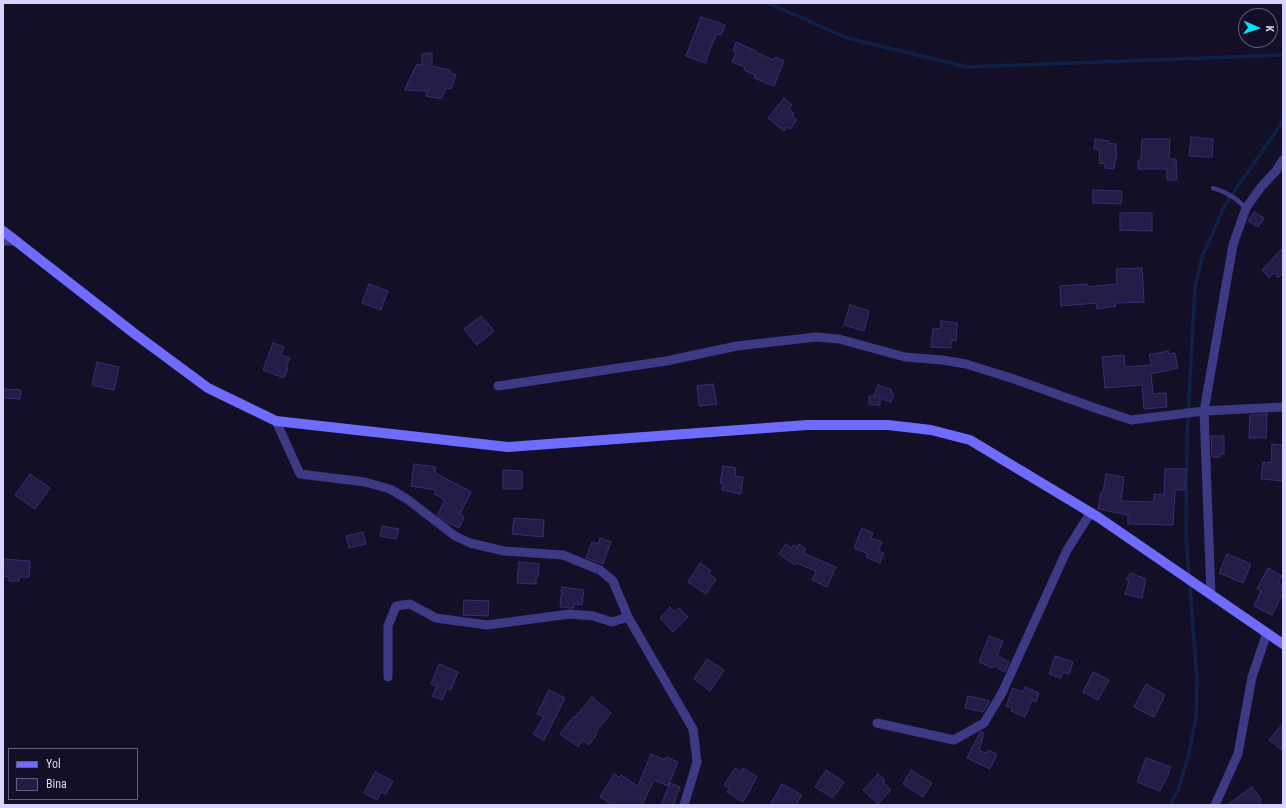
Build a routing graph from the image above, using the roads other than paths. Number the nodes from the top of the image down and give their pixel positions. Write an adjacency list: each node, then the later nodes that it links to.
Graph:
1 (1283, 160): 3 (street)
2 (1213, 188): 3 (lane)
3 (1246, 208): 9 (street)
4 (3, 231): 6 (main road)
5 (3, 241): 6 (street)
6 (17, 241): 10 (main road)
7 (498, 386): 9 (street)
8 (1283, 407): 9 (street)
9 (1204, 411): 12 (street)
10 (276, 421): 11 (main road); 13 (street)
11 (1091, 512): 12 (main road); 17 (street)
12 (1210, 594): 14 (main road)
13 (628, 617): 16 (street); 18 (street)
14 (1267, 633): 15 (main road); 19 (street)
15 (1283, 644)
16 (388, 677)
17 (877, 723)
18 (684, 805)
19 (1215, 805)

